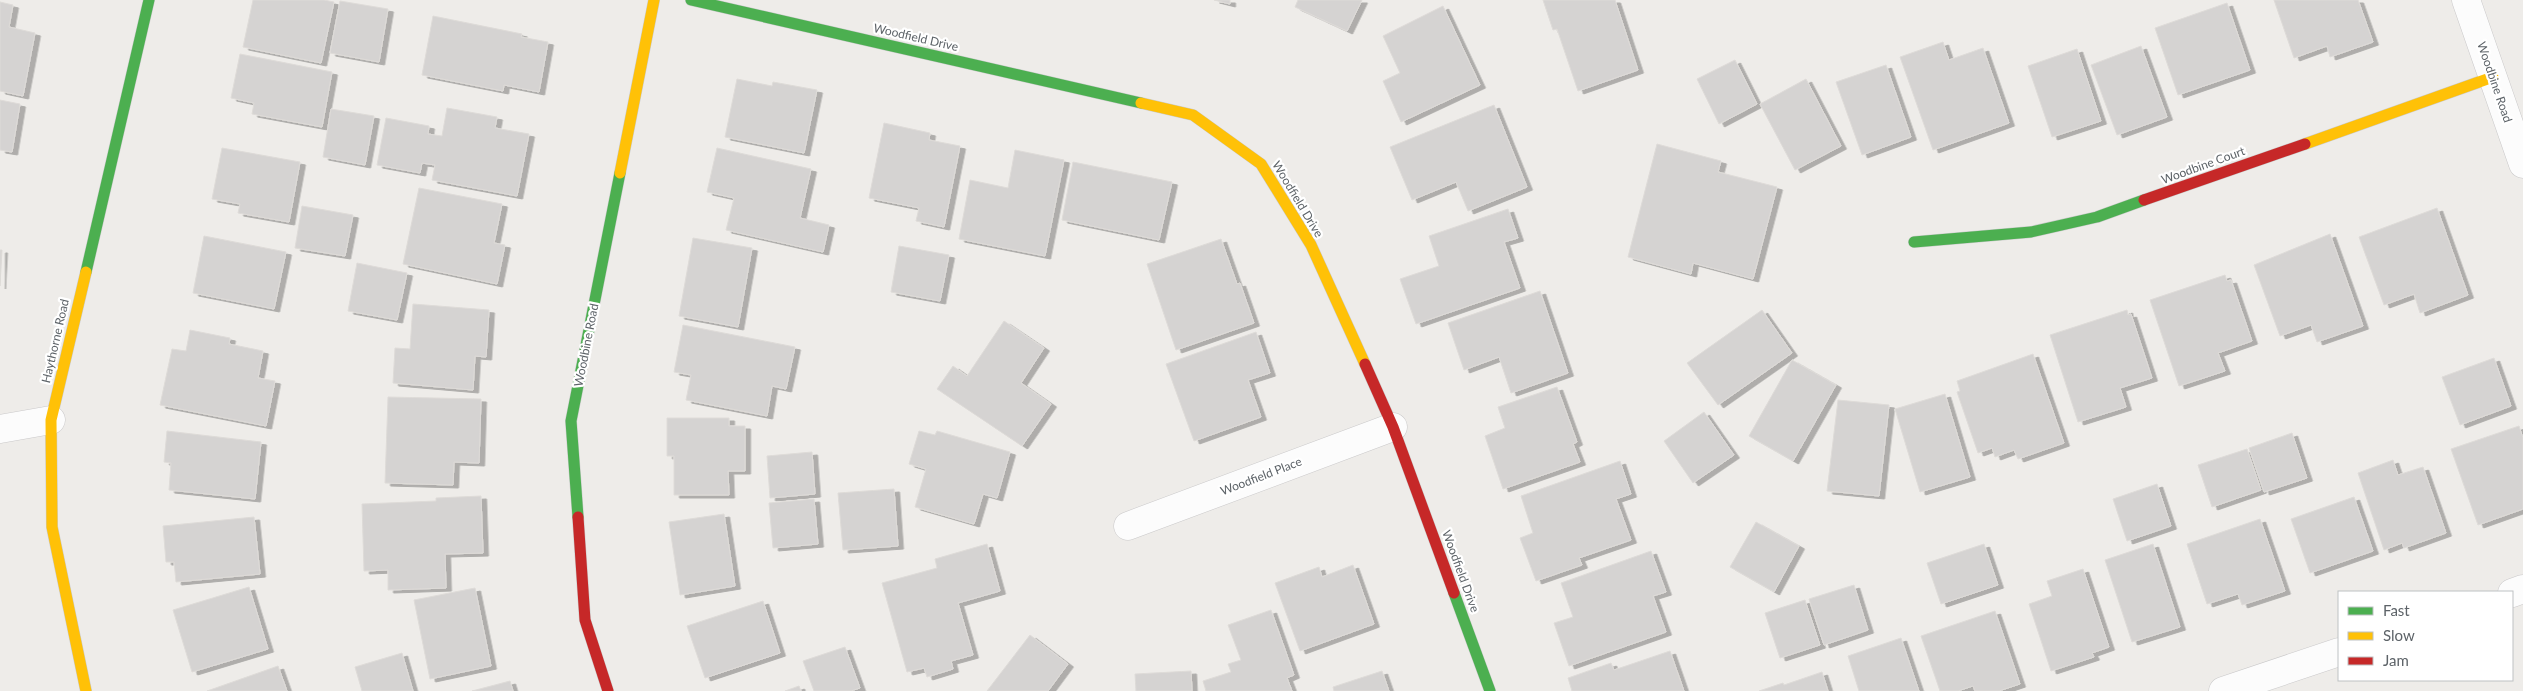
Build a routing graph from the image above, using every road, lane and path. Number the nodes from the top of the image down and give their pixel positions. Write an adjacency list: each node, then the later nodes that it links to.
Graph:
1 (149, 0): 8 (street, Haythorne Road)
2 (654, 0): 14 (street, Woodbine Road)
3 (691, 0): 9 (street, Woodfield Drive)
4 (2466, 0): 5 (street, Woodbine Road)
5 (2493, 77): 6 (street, Woodbine Road); 7 (street, Woodbine Court)
6 (2523, 164)
7 (1914, 242)
8 (51, 420): 10 (street); 13 (street, Haythorne Road)
9 (1393, 427): 11 (street, Woodfield Place); 15 (street, Woodfield Drive)
10 (0, 429)
11 (1128, 526)
12 (2338, 652): 16 (street)
13 (86, 691)
14 (608, 691)
15 (1490, 691)
16 (2223, 691)

